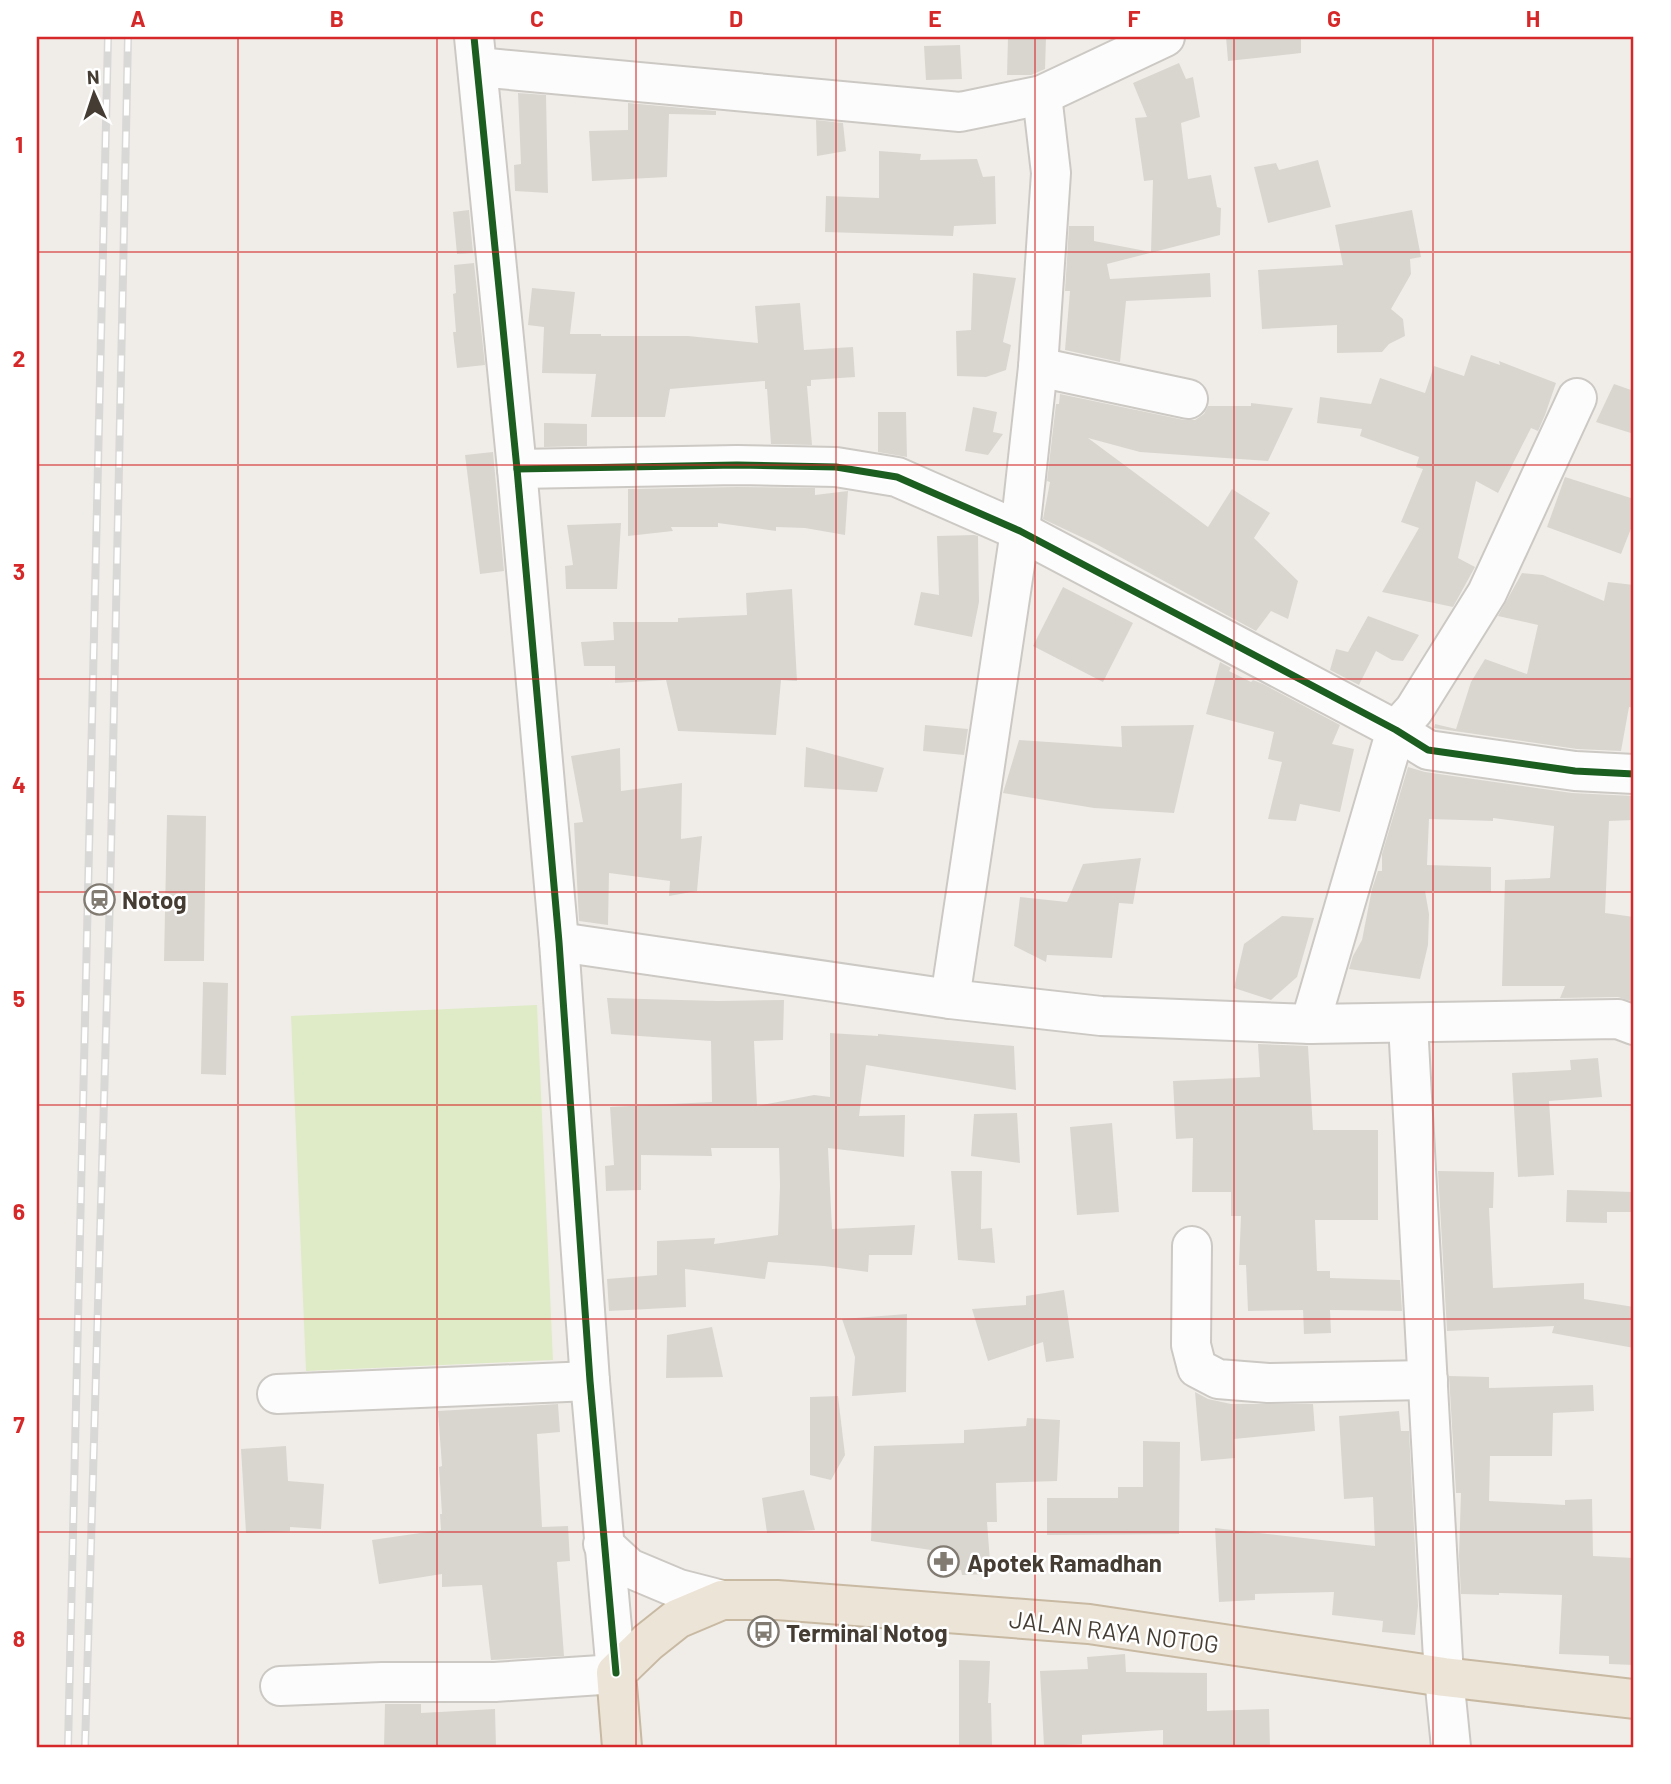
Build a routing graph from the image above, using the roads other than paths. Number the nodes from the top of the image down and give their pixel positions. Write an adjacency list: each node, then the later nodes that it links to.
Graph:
1 (1165, 37): 3 (street)
2 (476, 52): 3 (street); 7 (street)
3 (1042, 95): 4 (street)
4 (1038, 368): 5 (street); 8 (street)
5 (1188, 398)
6 (1577, 398): 9 (street)
7 (517, 469): 8 (street); 11 (street)
8 (1020, 531): 9 (street); 12 (street)
9 (1396, 730): 10 (street); 13 (street)
10 (1634, 774)
11 (559, 942): 12 (street); 18 (street)
12 (950, 999): 13 (street)
13 (1310, 1024): 14 (street)
14 (1408, 1024): 15 (street); 17 (street)
15 (1634, 1025)
16 (1192, 1246): 17 (street)
17 (1428, 1380): 23 (street)
18 (590, 1381): 19 (street); 20 (street)
19 (277, 1394)
20 (603, 1544): 21 (street); 22 (street)
21 (722, 1600): 22 (highway, JALAN RAYA NOTOG); 23 (highway, JALAN RAYA NOTOG)
22 (616, 1674): 24 (street); 26 (highway)
23 (1444, 1677): 25 (highway, JALAN RAYA NOTOG); 27 (street)
24 (279, 1686)
25 (1634, 1699)
26 (622, 1747)
27 (1451, 1747)

